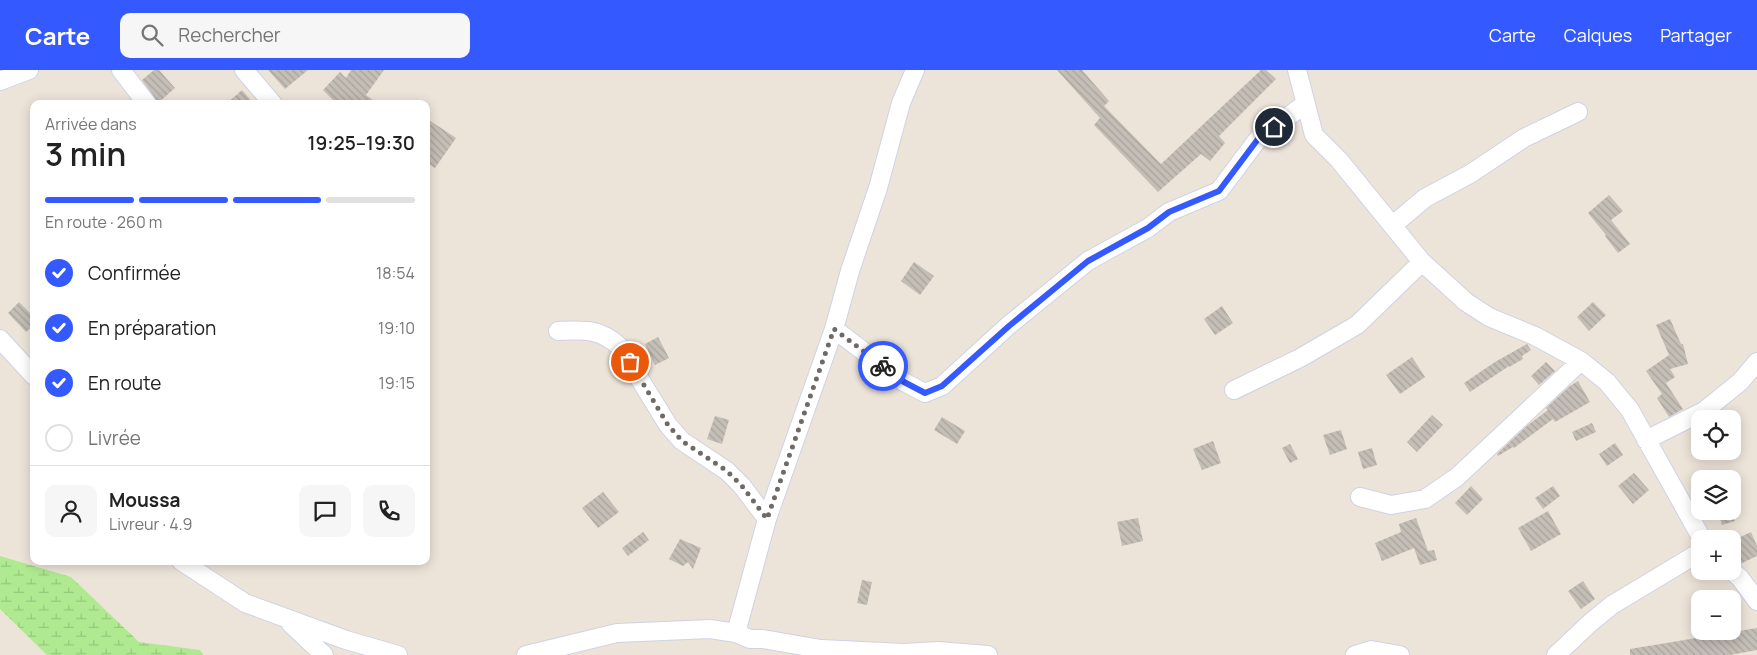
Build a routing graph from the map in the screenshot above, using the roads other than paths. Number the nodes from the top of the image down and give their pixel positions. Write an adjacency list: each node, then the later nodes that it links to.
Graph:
1 (29, 70): 6 (street)
2 (122, 70): 7 (street)
3 (244, 70): 8 (street)
4 (915, 70): 13 (street)
5 (1296, 70): 9 (street)
6 (0, 81)
7 (144, 100)
8 (270, 100)
9 (1305, 104): 11 (street); 13 (street)
10 (1578, 112): 11 (street)
11 (1393, 226): 12 (street)
12 (1422, 262): 16 (street); 19 (street)
13 (834, 329): 22 (street)
14 (558, 330): 22 (street)
15 (0, 340): 18 (street)
16 (1581, 361): 20 (street); 21 (street)
17 (1757, 362): 20 (street)
18 (30, 372)
19 (1234, 390)
20 (1646, 440): 23 (street)
21 (1360, 497)
22 (767, 519): 29 (street)
23 (1697, 530)
24 (1691, 557): 39 (street)
25 (188, 565): 28 (street)
26 (1741, 579): 27 (street)
27 (1757, 600)
28 (286, 620): 30 (street); 31 (street)
29 (736, 633): 34 (street); 35 (street)
30 (346, 640): 32 (street); 33 (street)
31 (324, 655)
32 (328, 655)
33 (398, 655)
34 (526, 655)
35 (981, 655): 36 (street)
36 (988, 655)
37 (1355, 655): 38 (street)
38 (1400, 655)
39 (1556, 655)

